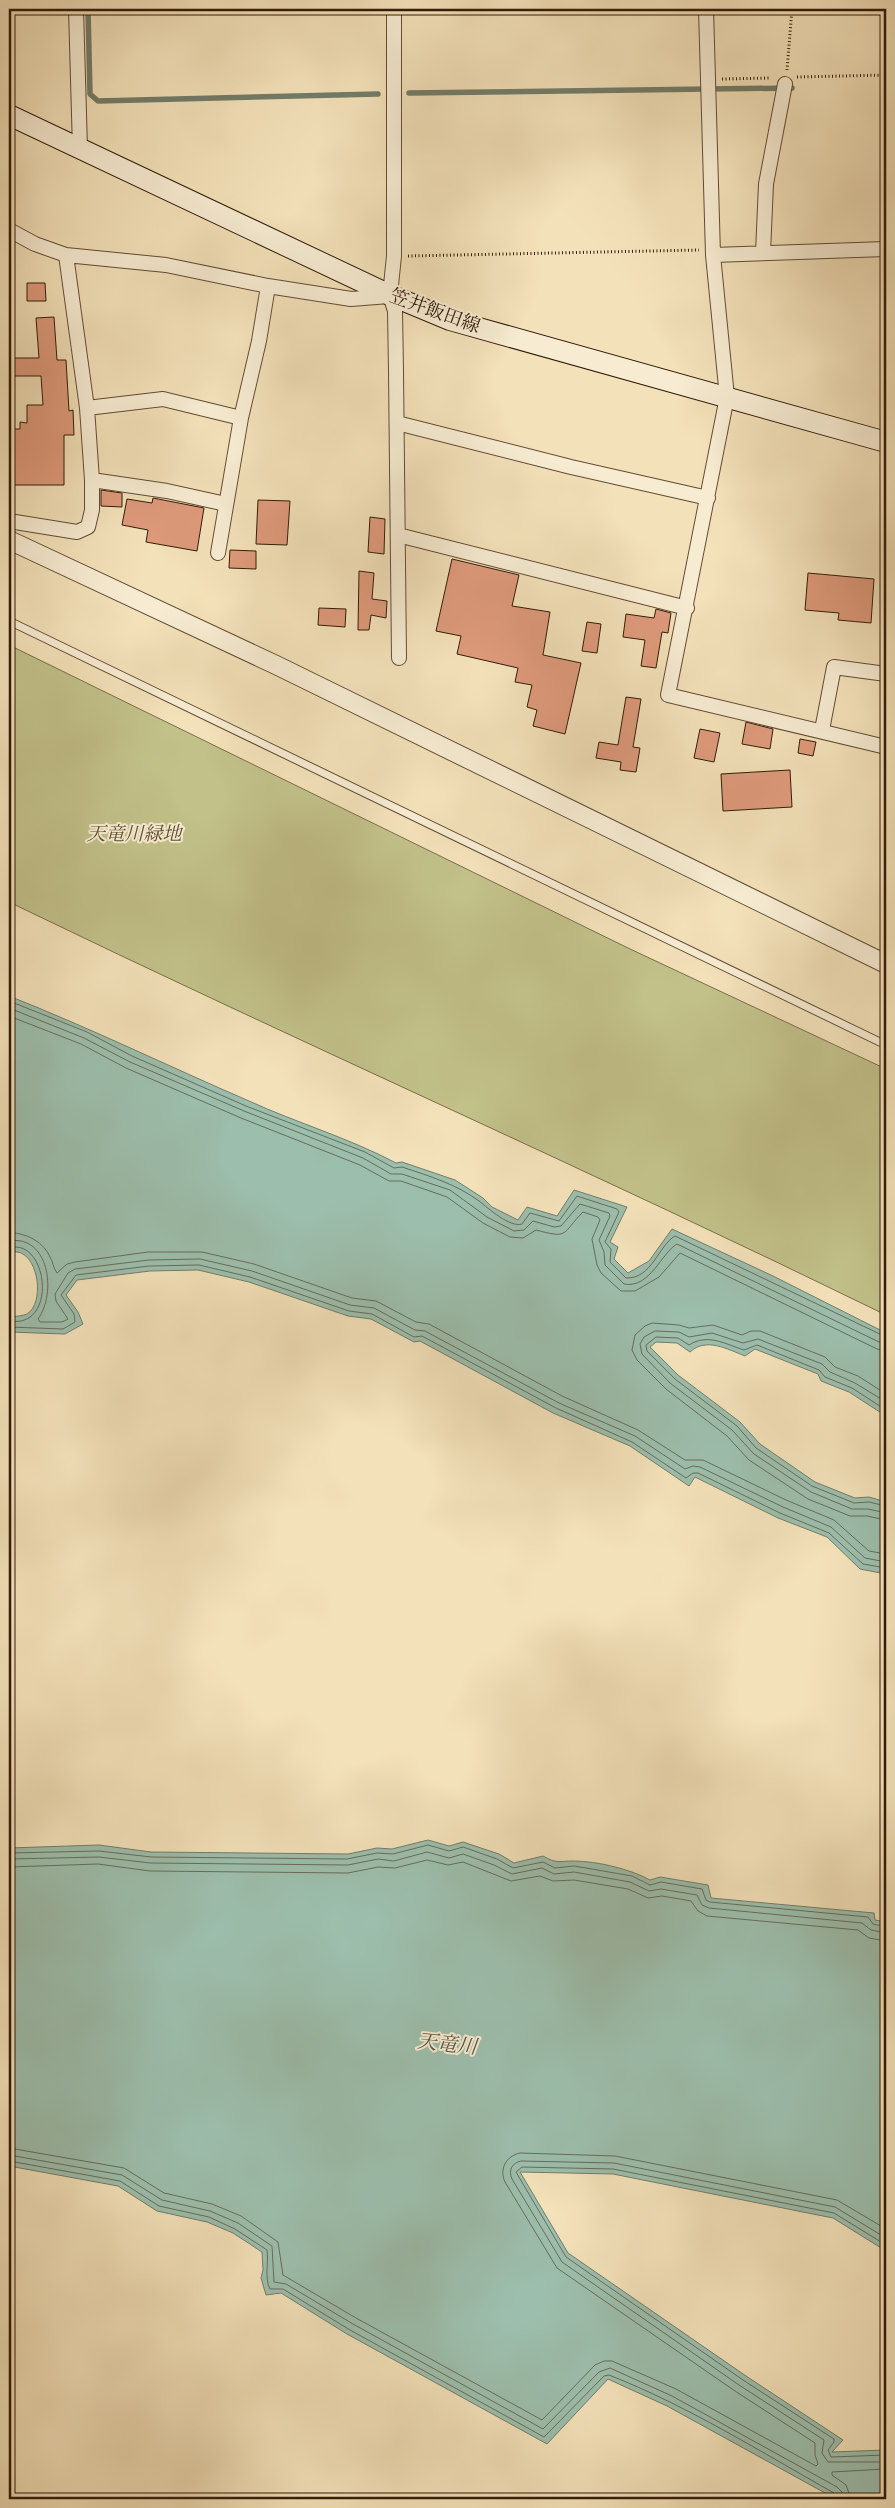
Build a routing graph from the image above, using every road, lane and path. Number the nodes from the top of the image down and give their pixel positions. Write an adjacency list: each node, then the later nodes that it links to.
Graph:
1 (76, 9): 7 (street)
2 (394, 9): 13 (street)
3 (706, 9): 10 (street)
4 (792, 9): 5 (path)
5 (785, 89): 11 (street)
6 (9, 116): 7 (main road, 笠井飯田線)
7 (80, 149): 15 (main road, 笠井飯田線)
8 (9, 230): 12 (street)
9 (886, 249): 11 (street)
10 (713, 252): 11 (street); 13 (path); 16 (street)
11 (763, 253)
12 (66, 255): 14 (street); 17 (street)
13 (394, 256): 15 (street)
14 (268, 286): 15 (street); 18 (street)
15 (390, 296): 16 (main road, 笠井飯田線); 19 (street)
16 (728, 397): 20 (main road, 笠井飯田線); 22 (street)
17 (86, 408): 18 (street); 21 (street)
18 (242, 418): 23 (street)
19 (398, 423): 22 (street); 25 (street)
20 (886, 442)
21 (92, 480): 23 (street); 24 (street)
22 (708, 498): 28 (street)
23 (226, 504): 27 (street)
24 (9, 521)
25 (398, 535): 28 (street); 30 (street)
26 (9, 540): 34 (street)
27 (218, 553)
28 (687, 608): 32 (street)
29 (9, 621): 35 (lane)
30 (399, 658)
31 (886, 674): 32 (street)
32 (822, 730): 33 (street)
33 (886, 746)
34 (886, 964)
35 (886, 1045)

